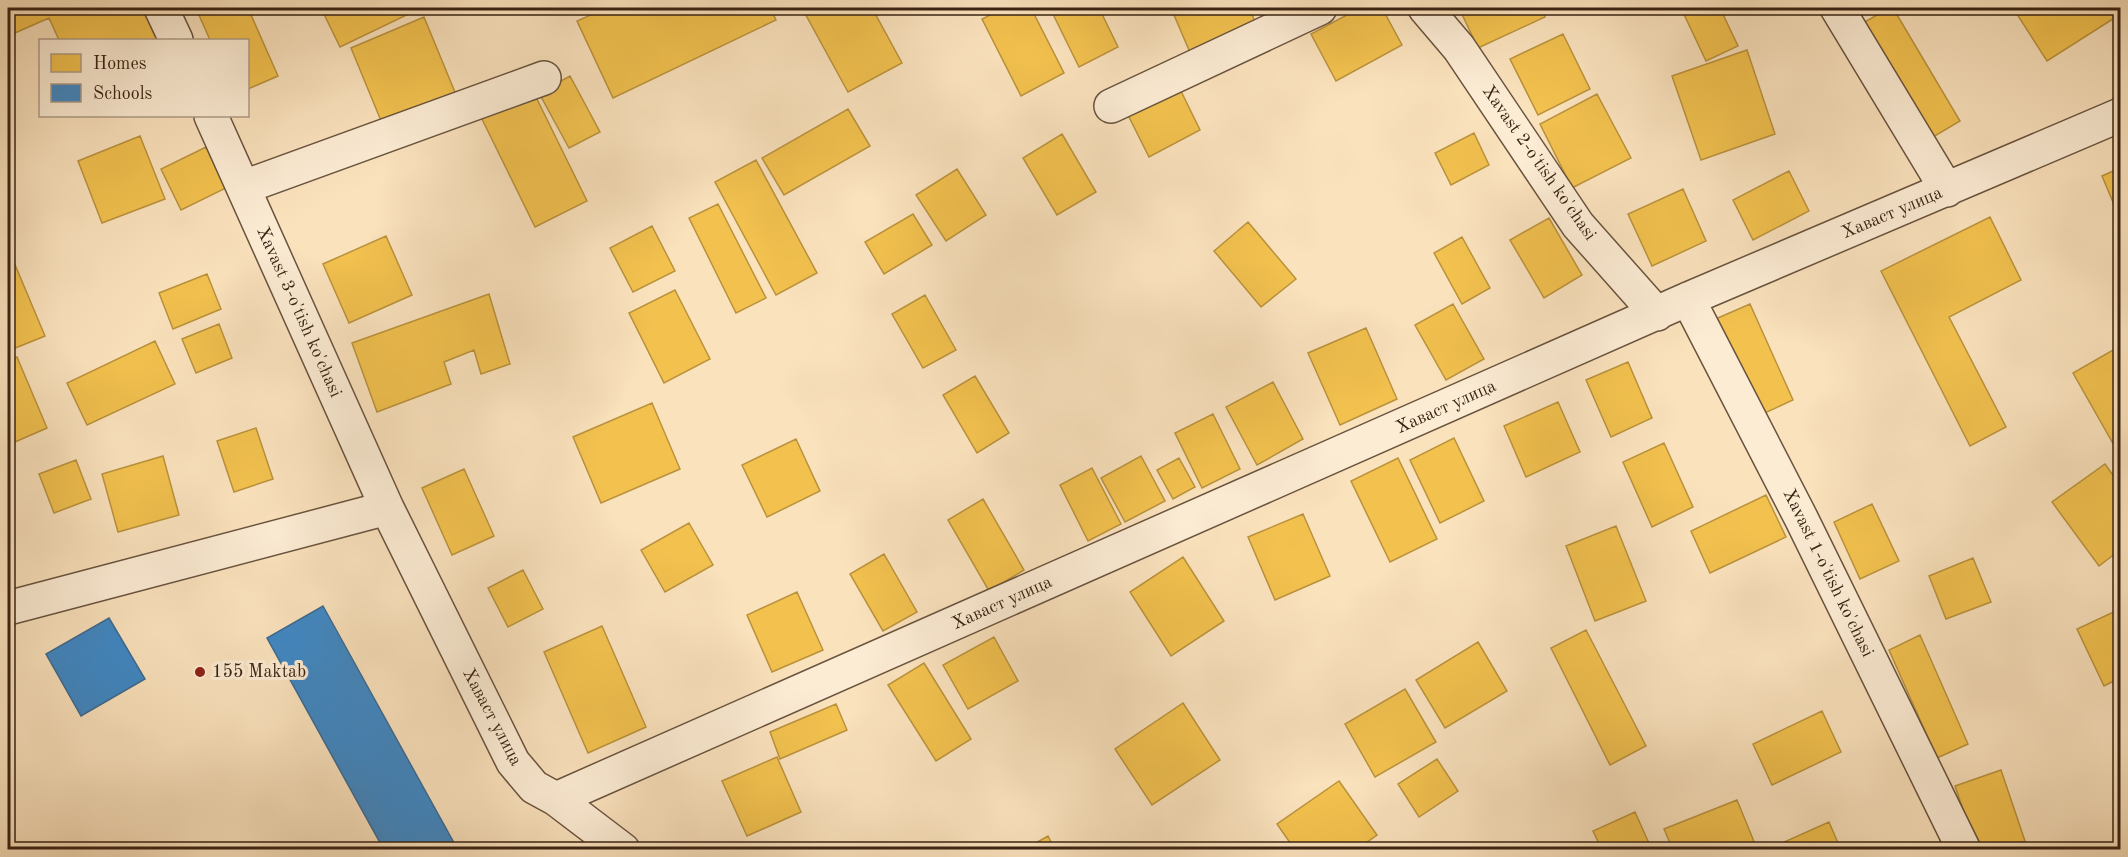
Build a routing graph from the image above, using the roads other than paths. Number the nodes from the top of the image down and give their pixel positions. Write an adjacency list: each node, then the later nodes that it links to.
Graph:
1 (161, 8): 5 (street)
2 (1320, 8): 7 (street)
3 (1425, 8): 13 (street, Xavast 2-o'tish ko'chasi)
4 (1837, 8): 11 (street)
5 (176, 39)
6 (544, 78): 10 (street)
7 (1111, 106)
8 (2121, 115): 11 (street, Хаваст улица)
9 (211, 117): 10 (street, Xavast 3-o'tish ko'chasi)
10 (244, 187): 14 (street, Xavast 3-o'tish ko'chasi)
11 (1947, 190): 12 (street, Хаваст улица)
12 (1688, 299): 13 (street, Хаваст улица); 18 (street, Xavast 1-o'tish ko'chasi)
13 (1657, 314): 16 (street, Хаваст улица)
14 (387, 508): 15 (street); 16 (street, Хаваст улица)
15 (8, 608)
16 (556, 799): 17 (street)
17 (623, 849)
18 (1964, 849)

